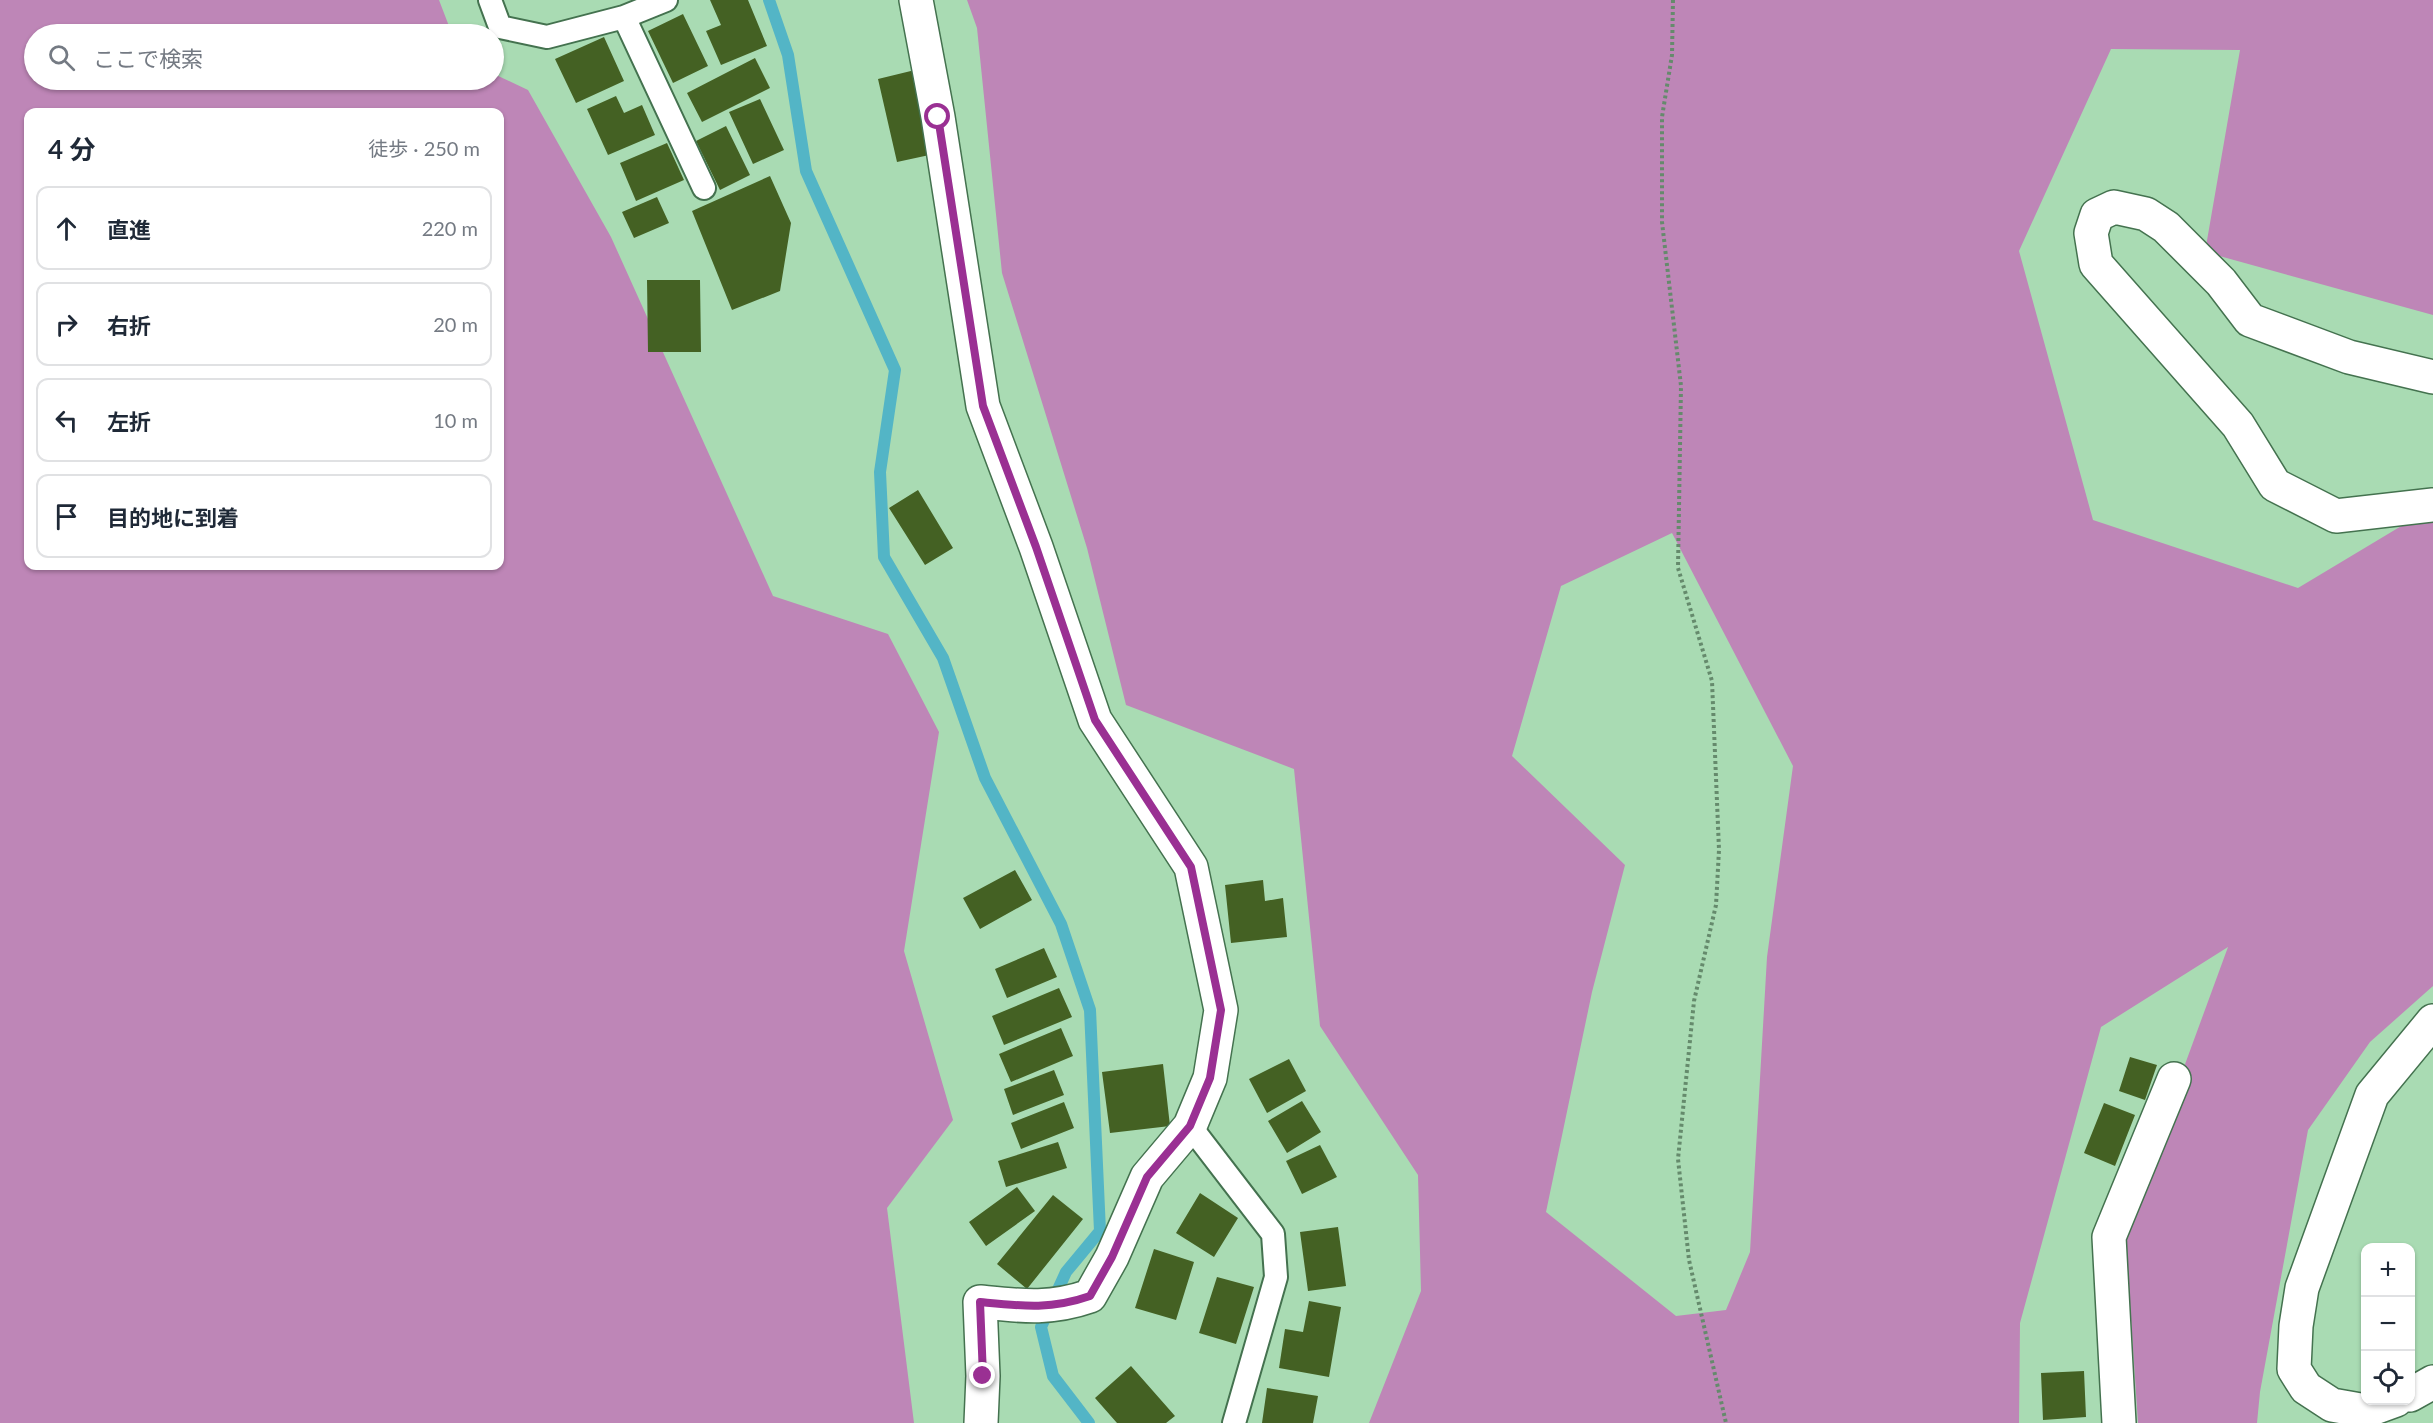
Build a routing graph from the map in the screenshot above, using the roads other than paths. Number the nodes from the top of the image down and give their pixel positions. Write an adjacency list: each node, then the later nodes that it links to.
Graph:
1 (490, 0): 5 (lane)
2 (666, 0): 4 (lane)
3 (916, 0): 12 (street)
4 (624, 17): 6 (lane); 7 (lane)
5 (499, 24)
6 (504, 28)
7 (704, 188)
8 (2433, 377): 9 (street)
9 (2433, 505)
10 (2433, 1021): 15 (street)
11 (2174, 1078): 18 (street)
12 (1190, 1126): 16 (street); 17 (lane)
13 (2433, 1382): 14 (street)
14 (2415, 1392)
15 (2384, 1405)
16 (981, 1423)
17 (1234, 1423)
18 (2119, 1423)

